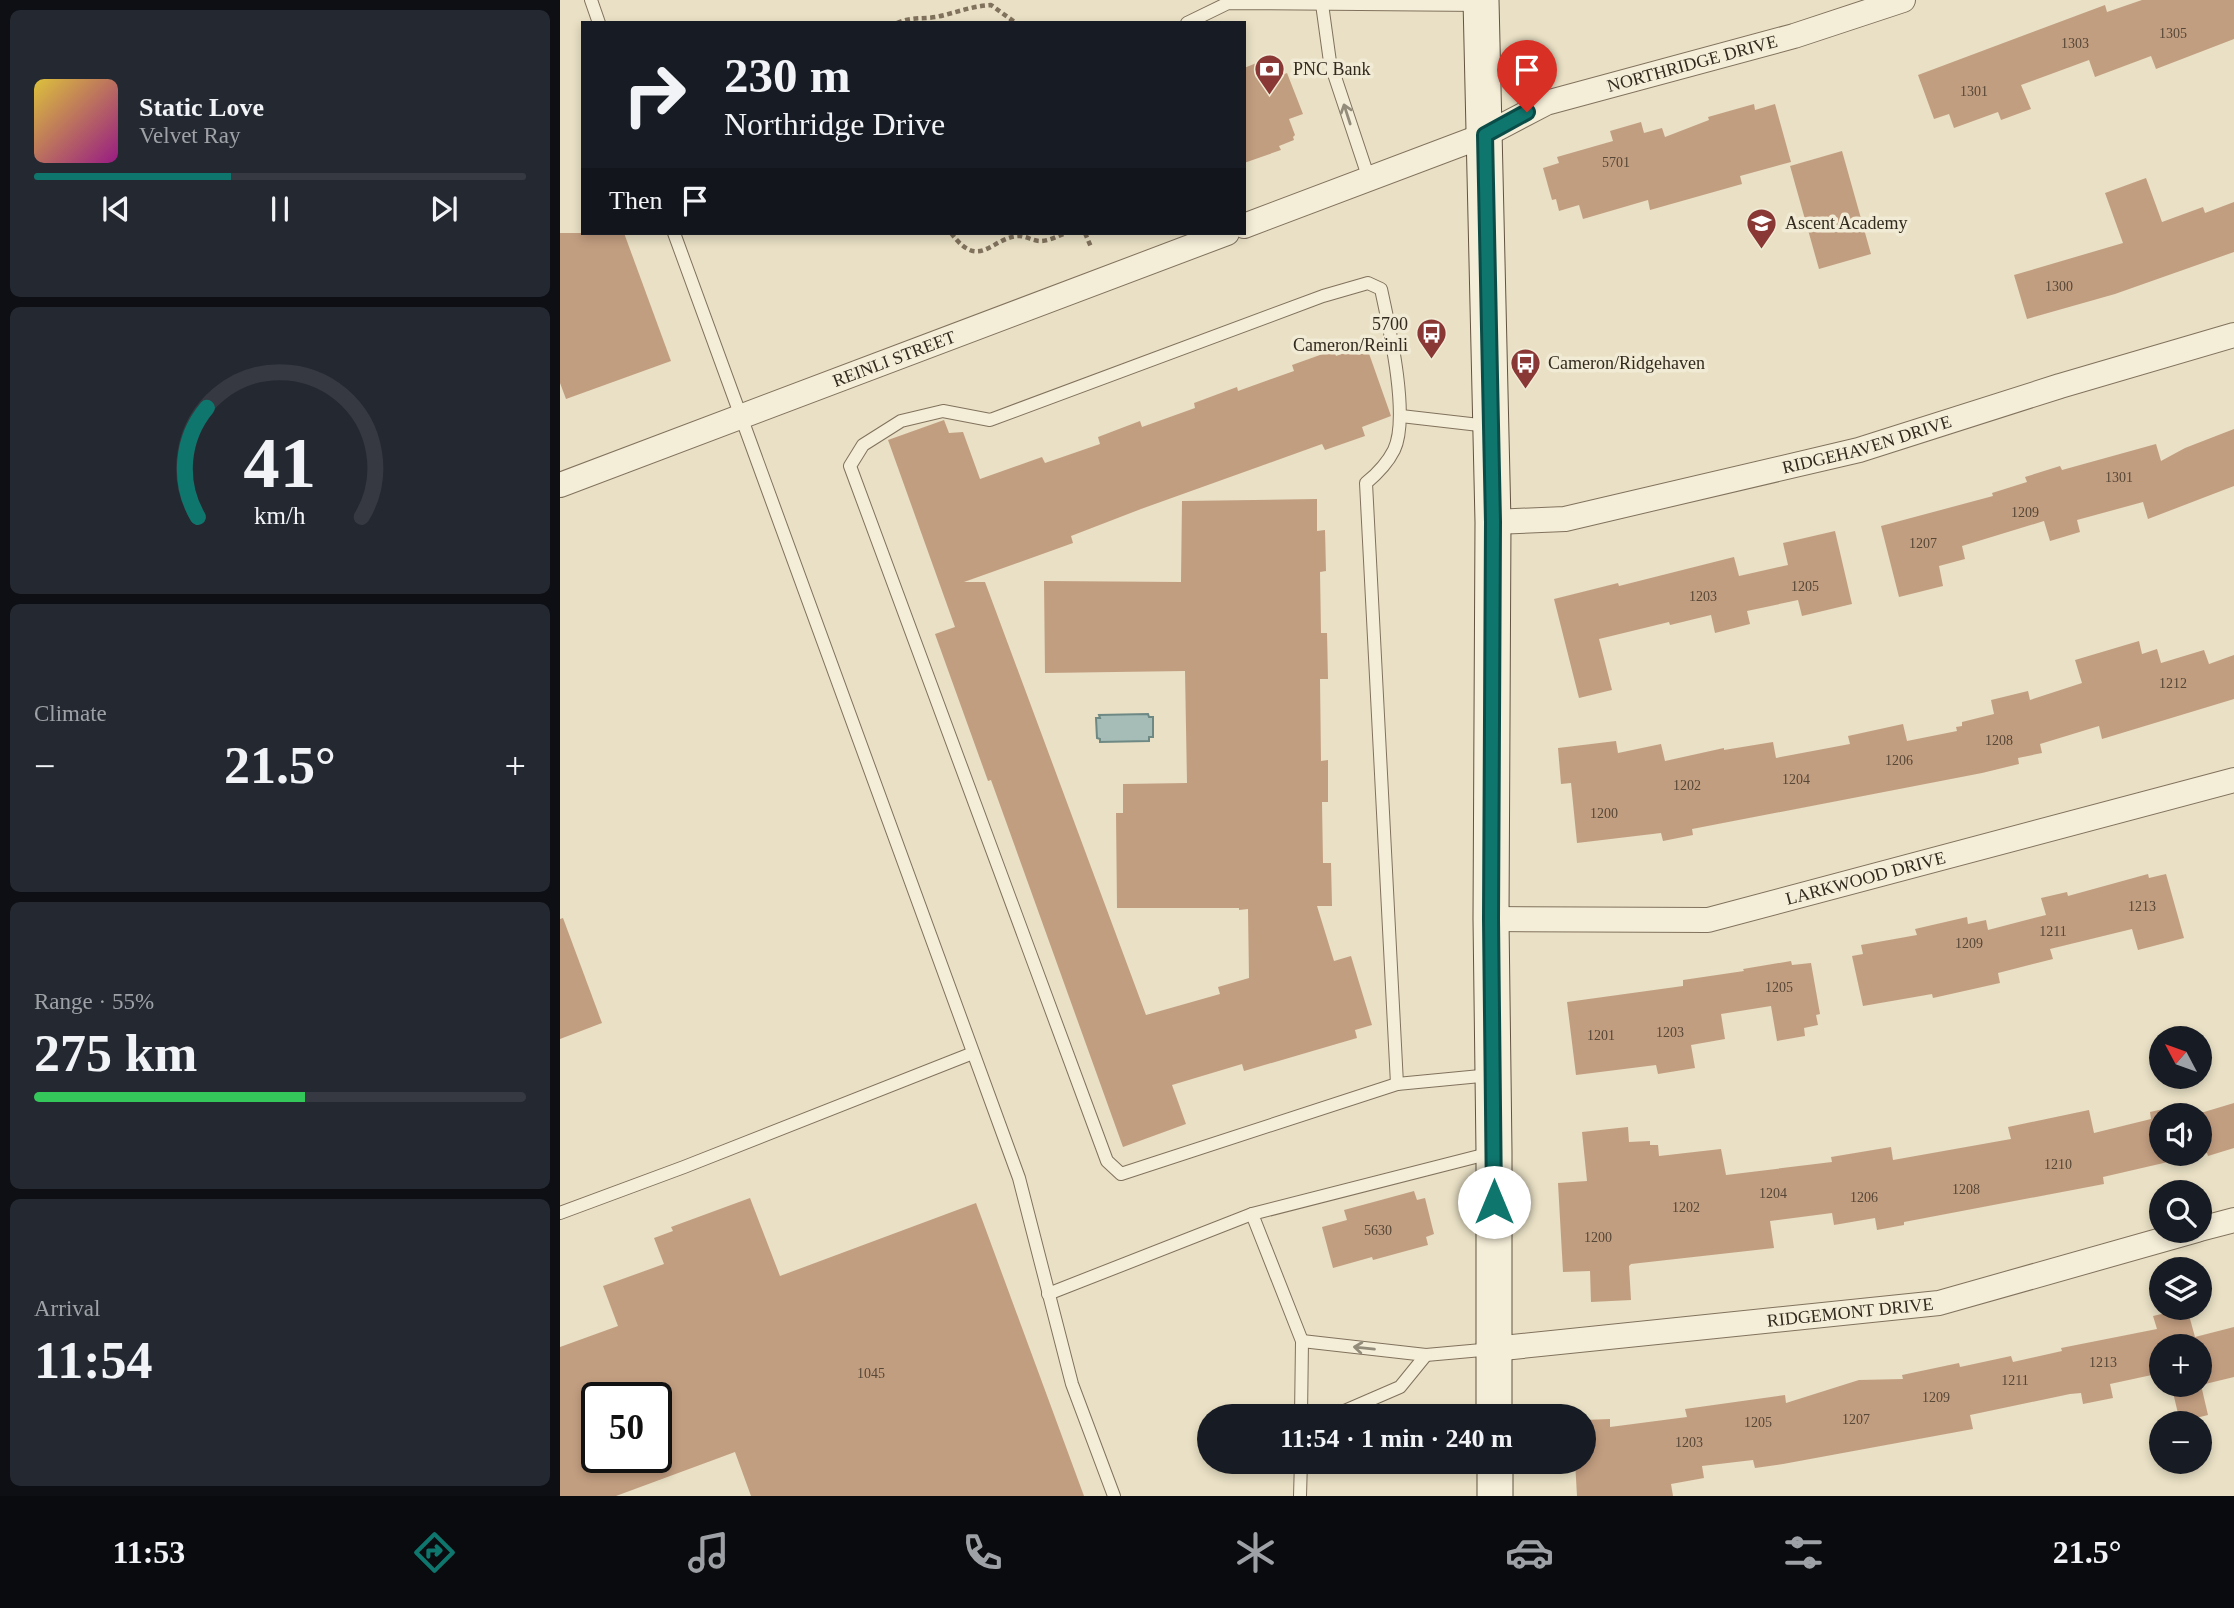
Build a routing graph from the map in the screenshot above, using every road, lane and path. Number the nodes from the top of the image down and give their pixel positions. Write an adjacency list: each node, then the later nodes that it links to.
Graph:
1 (591, 0): 5 (lane)
2 (1903, 0): 9 (street, NORTHRIDGE DRIVE)
3 (1481, 2): 4 (lane); 9 (main road)
4 (1322, 4): 8 (lane); 10 (lane, one-way to 4)
5 (598, 21)
6 (901, 21): 7 (path)
7 (1013, 21)
8 (1191, 21)
9 (1485, 135): 10 (street); 22 (main road)
10 (1369, 179): 11 (street)
11 (1246, 225)
12 (675, 235): 21 (lane)
13 (953, 235): 14 (path)
14 (1060, 235)
15 (1086, 235): 18 (path)
16 (1215, 235): 17 (street, REINLI STREET)
17 (1197, 238): 21 (street, REINLI STREET)
18 (1091, 247)
19 (2234, 335): 24 (street, RIDGEHAVEN DRIVE)
20 (1401, 416): 22 (lane); 29 (lane); 29 (lane)
21 (740, 417): 23 (street, REINLI STREET); 27 (lane)
22 (1491, 427): 24 (main road)
23 (560, 485)
24 (1493, 522): 26 (main road)
25 (2234, 780): 26 (street, LARKWOOD DRIVE)
26 (1491, 919): 28 (main road)
27 (973, 1053): 31 (lane); 36 (lane)
28 (1492, 1075): 29 (lane); 30 (main road)
29 (1397, 1084)
30 (1494, 1152): 32 (lane); 38 (main road)
31 (560, 1213)
32 (1252, 1214): 36 (lane); 37 (lane)
33 (2234, 1220): 34 (street, RIDGEMONT DRIVE)
34 (2212, 1226)
35 (2152, 1243): 38 (street, RIDGEMONT DRIVE)
36 (1048, 1294): 45 (lane)
37 (1301, 1341): 39 (lane, one-way to 37); 40 (lane)
38 (1493, 1349): 39 (lane); 42 (main road)
39 (1426, 1355): 41 (lane)
40 (1301, 1404)
41 (1361, 1404)
42 (1494, 1404)
43 (1301, 1474): 46 (lane)
44 (1494, 1474): 47 (main road)
45 (1114, 1496)
46 (1300, 1496)
47 (1495, 1496)

